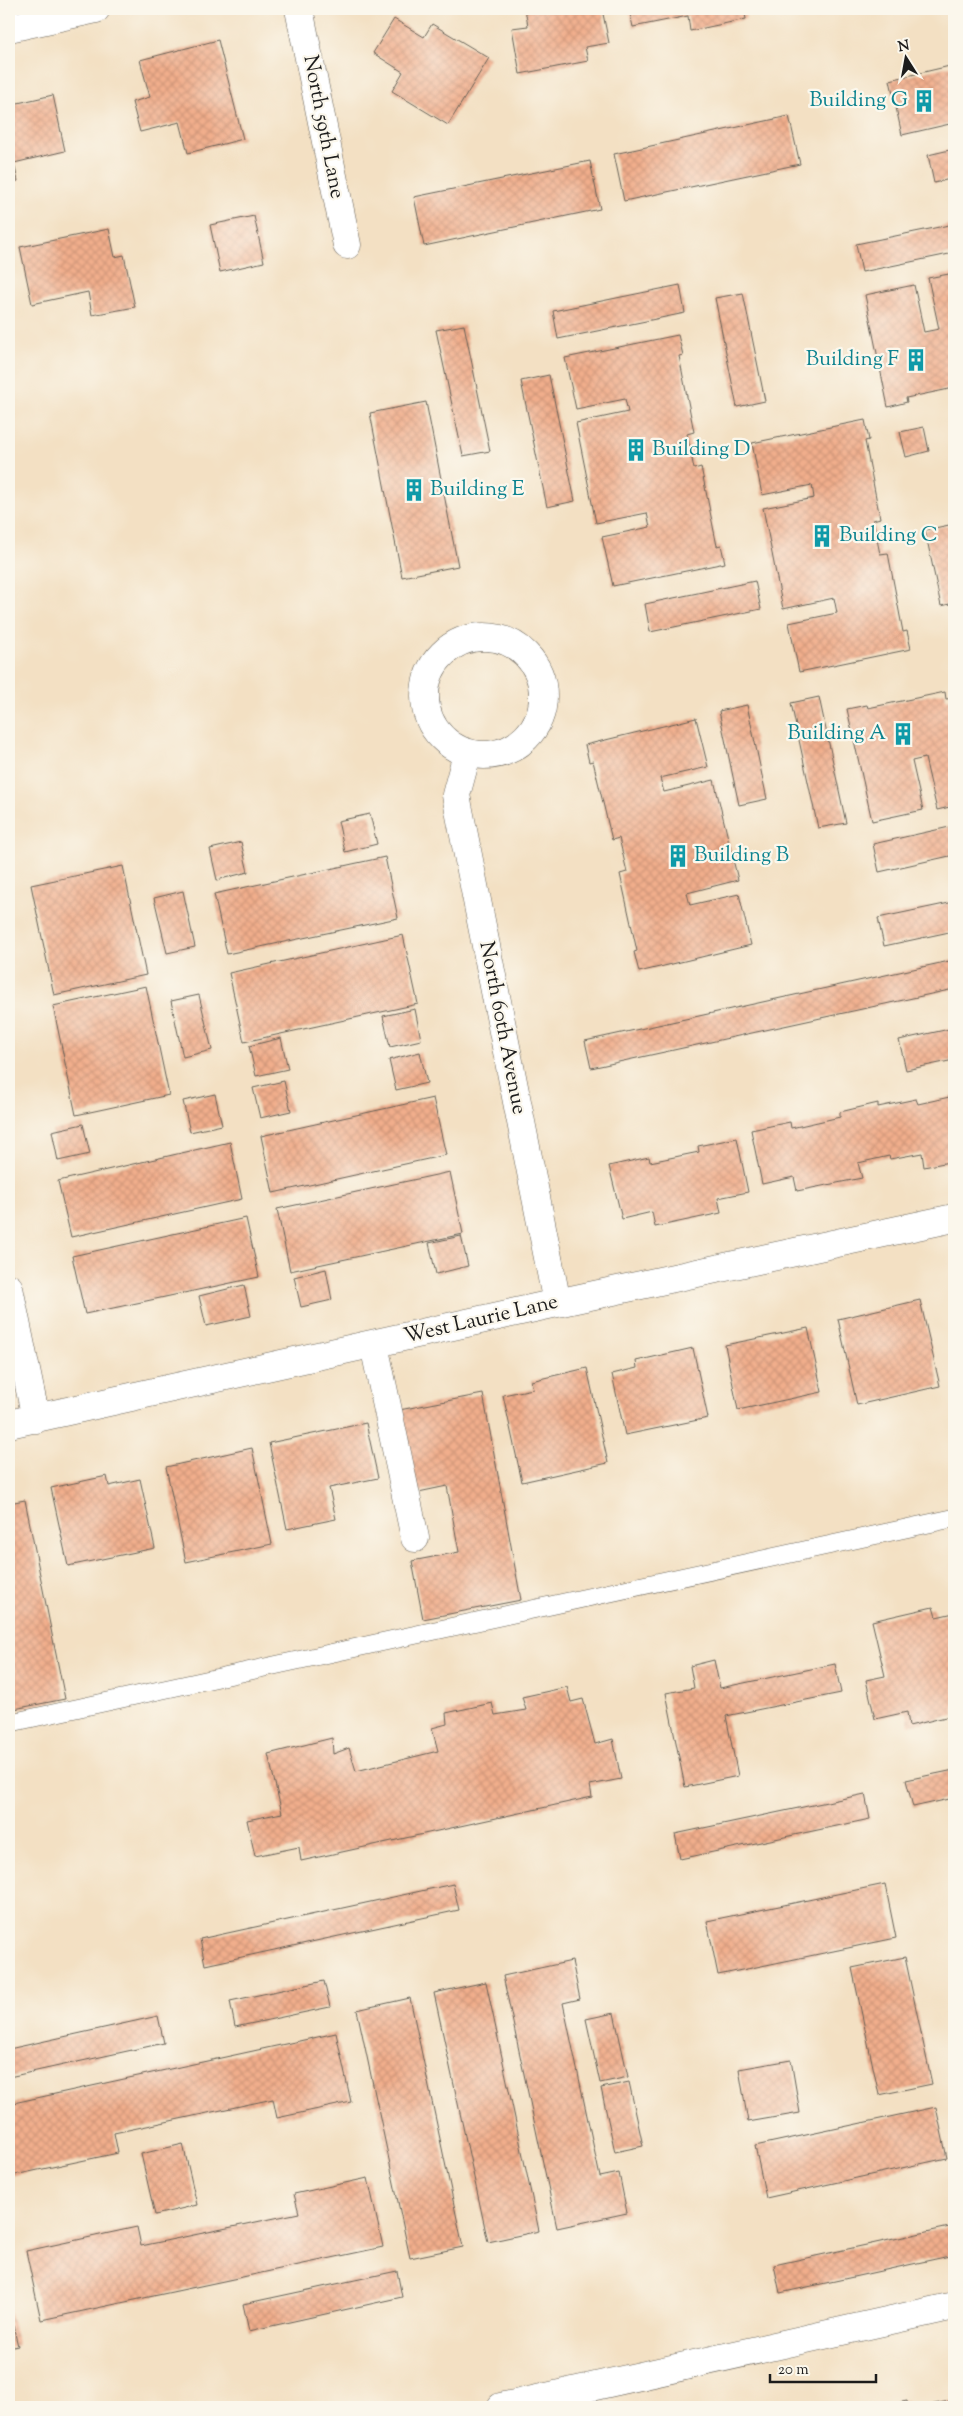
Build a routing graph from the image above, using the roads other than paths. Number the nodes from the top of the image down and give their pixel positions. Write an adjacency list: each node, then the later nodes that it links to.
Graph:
1 (96, 9): 3 (street)
2 (300, 9): 4 (street, North 59th Lane)
3 (9, 28)
4 (347, 245)
5 (467, 754): 5 (street); 8 (street, North 60th Avenue)
6 (954, 1218): 8 (street, West Laurie Lane)
7 (9, 1288): 10 (street)
8 (556, 1303): 9 (street, West Laurie Lane)
9 (374, 1344): 10 (street, West Laurie Lane); 13 (street)
10 (36, 1419): 11 (street, West Laurie Lane)
11 (9, 1424)
12 (954, 1518): 14 (lane)
13 (415, 1538)
14 (9, 1723)
15 (954, 2306): 16 (street)
16 (501, 2407)

